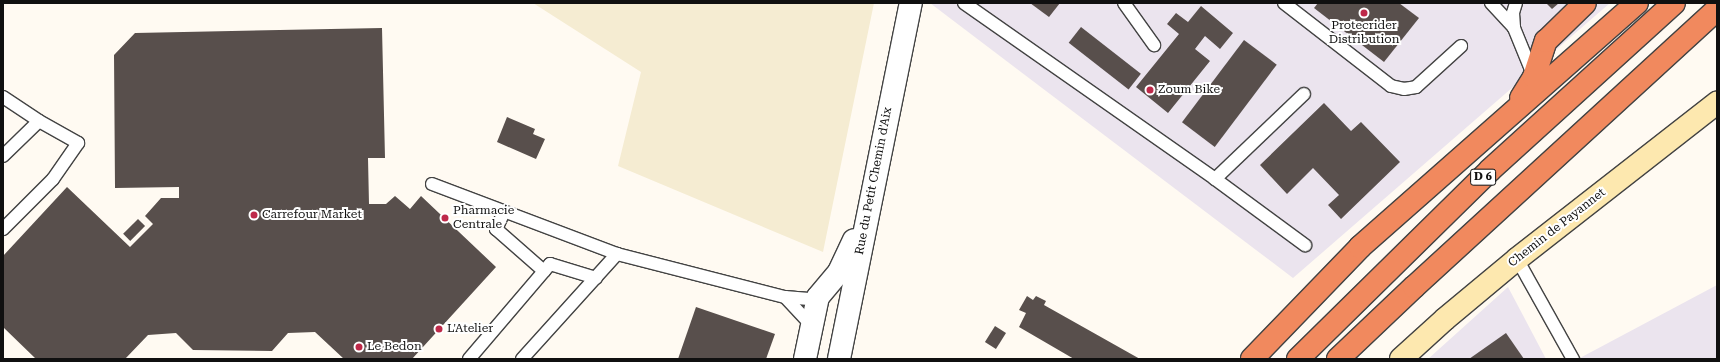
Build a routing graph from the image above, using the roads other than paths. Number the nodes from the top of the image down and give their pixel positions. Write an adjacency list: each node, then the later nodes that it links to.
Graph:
1 (911, 3): 23 (street, Rue du Petit Chemin d'Aix)
2 (964, 3): 21 (lane)
3 (1124, 3): 12 (lane)
4 (1284, 3): 13 (lane)
5 (1491, 3): 11 (lane)
6 (1516, 3): 11 (lane)
7 (1585, 3): 14 (highway)
8 (1637, 3): 18 (highway)
9 (1674, 3): 40 (highway, D 6)
10 (1717, 9): 41 (highway)
11 (1514, 28): 14 (lane)
12 (1154, 45)
13 (1461, 46)
14 (1534, 78): 18 (highway)
15 (1304, 94): 21 (lane)
16 (3, 97): 19 (lane)
17 (1717, 103): 28 (street, Chemin de Payannet)
18 (1505, 120): 39 (highway)
19 (39, 121): 20 (lane); 25 (lane)
20 (3, 156)
21 (1215, 179): 26 (lane)
22 (432, 184): 24 (lane)
23 (869, 206): 32 (street); 38 (street, Rue du Petit Chemin d'Aix)
24 (504, 212): 27 (lane); 29 (lane)
25 (3, 229)
26 (1305, 245)
27 (617, 254): 30 (lane); 31 (lane)
28 (1517, 259): 42 (street, Chemin de Payannet); 43 (lane)
29 (544, 271): 30 (lane); 34 (lane)
30 (596, 278): 35 (lane)
31 (785, 297): 32 (lane); 33 (lane)
32 (818, 297): 33 (street)
33 (812, 325): 36 (street); 37 (lane)
34 (469, 359)
35 (522, 359)
36 (804, 359)
37 (816, 359)
38 (839, 359)
39 (1252, 359)
40 (1298, 359)
41 (1338, 359)
42 (1401, 359)
43 (1573, 359)

